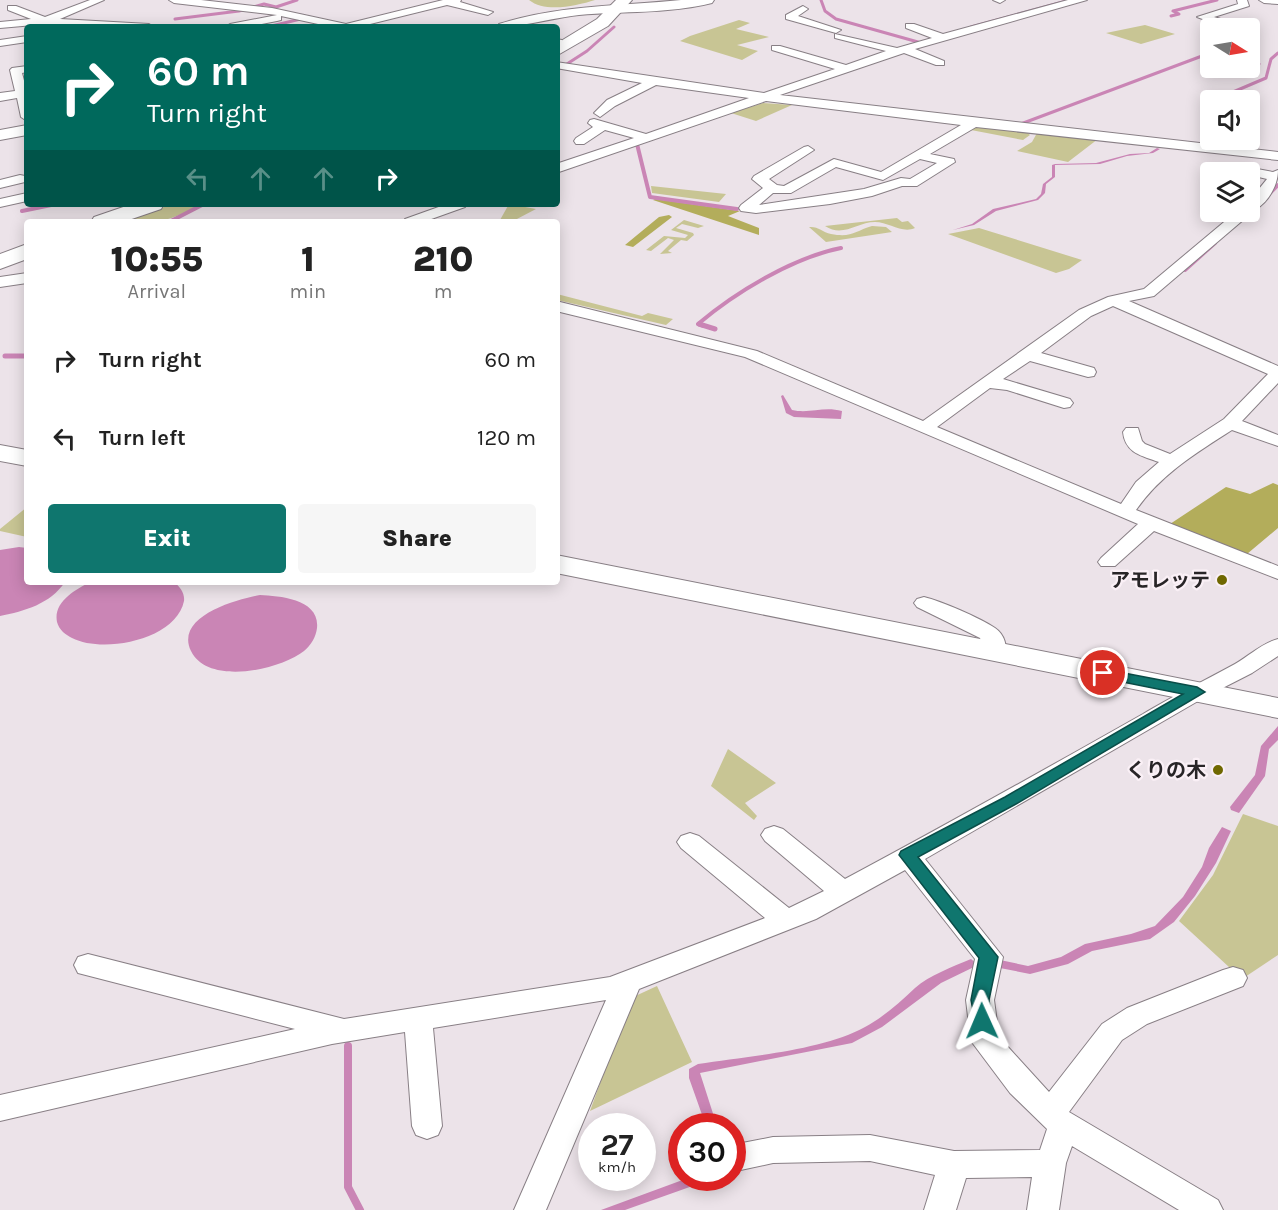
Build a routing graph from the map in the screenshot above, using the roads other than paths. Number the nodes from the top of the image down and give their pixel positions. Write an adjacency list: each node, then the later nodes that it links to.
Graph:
1 (99, 0): 19 (street)
2 (174, 0): 15 (street)
3 (430, 0): 10 (street)
4 (707, 0): 11 (street)
5 (1031, 0): 14 (street)
6 (1082, 0): 14 (street)
7 (1242, 0): 18 (street)
8 (1264, 0): 9 (street)
9 (1278, 1)
10 (448, 2): 16 (street); 23 (street)
11 (615, 3): 24 (street); 30 (highway)
12 (12, 8): 19 (street)
13 (803, 9): 32 (street)
14 (1040, 9): 27 (street)
15 (272, 12): 17 (street); 20 (street)
16 (488, 12)
17 (290, 15): 20 (street); 22 (street)
18 (1206, 18)
19 (45, 21): 21 (street); 25 (street)
20 (229, 23)
21 (78, 24)
22 (331, 24)
23 (349, 24)
24 (513, 24)
25 (0, 25)
26 (910, 26): 27 (street)
27 (943, 38): 32 (street)
28 (24, 39): 29 (street)
29 (0, 43)
30 (560, 44)
31 (776, 48): 33 (street)
32 (900, 50): 35 (street); 38 (street)
33 (797, 54): 34 (street); 38 (street)
34 (780, 60)
35 (939, 63)
36 (560, 66): 40 (street)
37 (21, 69): 39 (street); 41 (street)
38 (847, 69): 43 (street)
39 (2, 71)
40 (652, 82): 43 (street); 45 (street)
41 (21, 94): 42 (street); 44 (street)
42 (0, 97)
43 (762, 98): 46 (street); 49 (street)
44 (24, 106)
45 (599, 120): 49 (street); 50 (street)
46 (973, 123): 51 (street); 53 (street)
47 (24, 131): 48 (street)
48 (0, 135)
49 (647, 138): 56 (street)
50 (580, 141)
51 (1200, 141)
52 (1256, 150): 54 (street)
53 (918, 155): 59 (street); 61 (street)
54 (1278, 156)
55 (830, 158): 63 (street)
56 (560, 169)
57 (1260, 173): 58 (street)
58 (1277, 175): 65 (street)
59 (883, 176): 61 (street); 63 (street)
60 (20, 179): 62 (street)
61 (901, 182): 63 (street)
62 (0, 184)
63 (770, 189)
64 (1260, 189): 65 (street)
65 (1266, 190): 66 (street)
66 (1260, 196)
67 (24, 198): 68 (street)
68 (0, 203)
69 (122, 207): 72 (highway)
70 (142, 207): 73 (highway)
71 (452, 207): 74 (street)
72 (97, 219)
73 (100, 219)
74 (418, 219)
75 (1233, 222): 81 (street)
76 (24, 243): 77 (highway)
77 (0, 253)
78 (24, 254): 79 (highway)
79 (1, 274): 80 (street)
80 (24, 278)
81 (1118, 302): 83 (street); 85 (street)
82 (560, 307): 89 (street)
83 (1027, 356): 84 (street); 86 (street)
84 (1088, 372)
85 (1278, 372): 88 (street)
86 (987, 383): 87 (street); 89 (street)
87 (1064, 403)
88 (1230, 423): 91 (street); 94 (street)
89 (925, 428): 95 (street)
90 (1132, 432): 94 (street)
91 (1278, 441)
92 (0, 453): 93 (street)
93 (24, 457)
94 (1172, 461): 95 (street)
95 (1124, 513): 96 (street)
96 (1151, 523): 97 (street); 99 (street)
97 (1108, 562)
98 (560, 565): 102 (street)
99 (1278, 573)
100 (924, 603): 102 (street)
101 (1278, 646): 103 (street)
102 (994, 652): 103 (street)
103 (1197, 692): 104 (street); 107 (street)
104 (1278, 708)
105 (774, 835): 108 (street)
106 (690, 842): 109 (street)
107 (907, 855): 108 (street); 116 (street)
108 (843, 892): 109 (street)
109 (786, 920): 112 (street)
110 (88, 965): 114 (street)
111 (1233, 978): 116 (street)
112 (628, 982): 113 (street); 121 (street)
113 (418, 1019): 114 (street); 117 (street)
114 (345, 1030): 115 (street)
115 (0, 1108)
116 (1057, 1119): 119 (street); 124 (street)
117 (427, 1126)
118 (746, 1155): 120 (street)
119 (1050, 1163): 120 (street); 123 (street)
120 (954, 1165): 122 (street)
121 (530, 1210)
122 (940, 1210)
123 (1043, 1210)
124 (1207, 1210)

